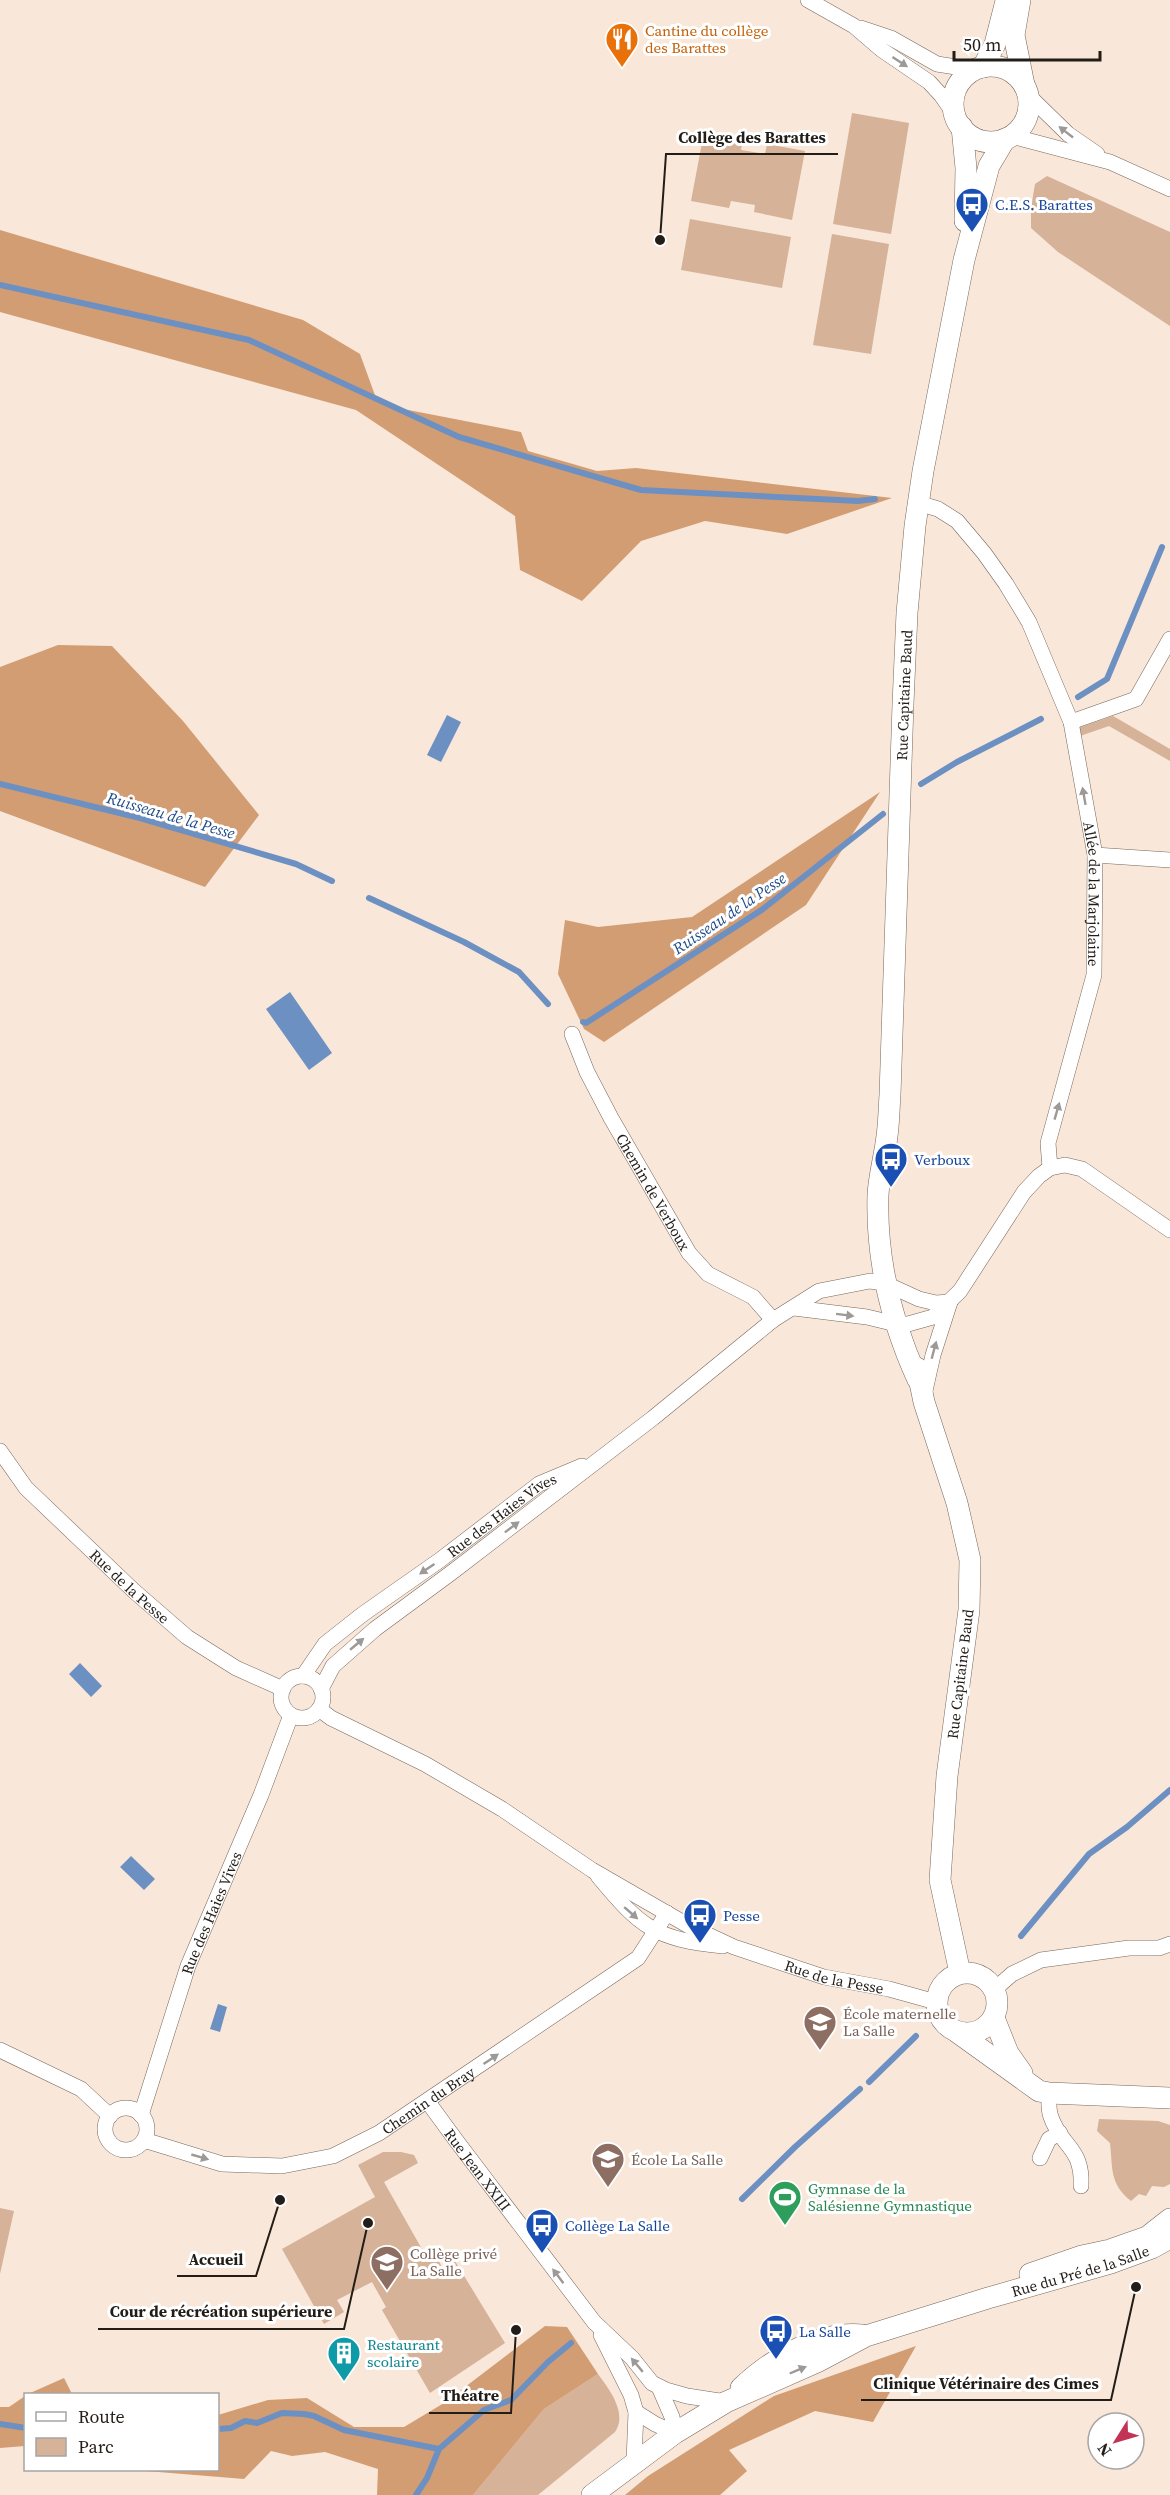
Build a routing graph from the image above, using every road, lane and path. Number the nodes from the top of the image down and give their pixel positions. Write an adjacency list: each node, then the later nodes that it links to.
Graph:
1 (808, 0): 4 (street)
2 (1006, 0): 5 (main road)
3 (1020, 0): 6 (main road)
4 (854, 26): 5 (street); 7 (street, one-way to 7)
5 (979, 68): 6 (main road); 7 (main road)
6 (1026, 90): 8 (main road); 9 (street, one-way to 6)
7 (959, 122): 8 (main road); 11 (main road, Rue Capitaine Baud)
8 (1008, 137): 9 (street); 11 (main road, Rue Capitaine Baud)
9 (1110, 162): 10 (street)
10 (1170, 189)
11 (964, 260): 12 (main road, Rue Capitaine Baud)
12 (918, 503): 14 (street, Allée de la Marjolaine); 20 (main road, Rue Capitaine Baud)
13 (1170, 639): 14 (street)
14 (1072, 728): 15 (street, Allée de la Marjolaine, one-way to 14)
15 (1095, 855): 16 (street); 18 (street, Allée de la Marjolaine, one-way to 15)
16 (1170, 860)
17 (572, 1034): 23 (street, Chemin de Verboux)
18 (1050, 1168): 19 (street); 21 (street)
19 (1170, 1230)
20 (892, 1287): 21 (street); 22 (street, Rue des Haies Vives); 24 (main road, Rue Capitaine Baud)
21 (950, 1302): 24 (street); 25 (street, one-way to 21)
22 (794, 1308): 23 (street, Rue des Haies Vives); 24 (street, one-way to 24)
23 (773, 1320): 27 (street, Rue des Haies Vives)
24 (902, 1324): 25 (main road, Rue Capitaine Baud)
25 (921, 1390): 38 (main road, Rue Capitaine Baud)
26 (0, 1451): 29 (street, Rue de la Pesse)
27 (599, 1459): 28 (street, Rue des Haies Vives, one-way to 28); 30 (street, Rue des Haies Vives, one-way to 27)
28 (303, 1677): 29 (street); 30 (street)
29 (283, 1689): 32 (street)
30 (321, 1689): 31 (street)
31 (319, 1709): 32 (street); 33 (street, Rue de la Pesse)
32 (291, 1715): 47 (street, Rue des Haies Vives)
33 (592, 1869): 34 (street, Rue de la Pesse); 35 (street, Rue de la Pesse, one-way to 35)
34 (667, 1913): 35 (street, Chemin du Bray); 37 (street, Rue de la Pesse)
35 (655, 1931): 37 (street, Rue de la Pesse); 46 (street, Chemin du Bray, one-way to 35)
36 (1170, 1944): 39 (street)
37 (734, 1947): 40 (street, Rue de la Pesse)
38 (960, 1972): 39 (main road); 40 (main road)
39 (995, 1989): 41 (main road)
40 (936, 2002): 42 (main road)
41 (994, 2018): 42 (main road); 44 (main road)
42 (957, 2032): 44 (main road)
43 (0, 2050): 48 (street)
44 (1040, 2090): 45 (main road); 49 (street)
45 (1166, 2100)
46 (428, 2102): 50 (street, Chemin du Bray, one-way to 46); 56 (street, Rue Jean XXIII, one-way to 46)
47 (141, 2115): 48 (street); 50 (street)
48 (110, 2116): 50 (street)
49 (1060, 2133): 51 (street); 52 (street)
50 (144, 2140)
51 (1040, 2158)
52 (1081, 2186)
53 (1170, 2218): 55 (main road, Rue du Pré de la Salle)
54 (1170, 2238): 55 (main road, Rue du Pré de la Salle)
55 (988, 2298): 58 (main road, Rue du Pré de la Salle)
56 (594, 2322): 57 (street, Rue Jean XXIII, one-way to 56); 59 (street, Rue Jean XXIII)
57 (658, 2387): 58 (street, Rue Jean XXIII); 60 (street, Rue Jean XXIII)
58 (726, 2402): 60 (main road, Rue du Pré de la Salle)
59 (636, 2412): 60 (street); 61 (street, Rue Jean XXIII)
60 (675, 2433): 61 (main road, Rue du Pré de la Salle)
61 (634, 2462): 62 (main road, Rue du Pré de la Salle)
62 (592, 2495)

